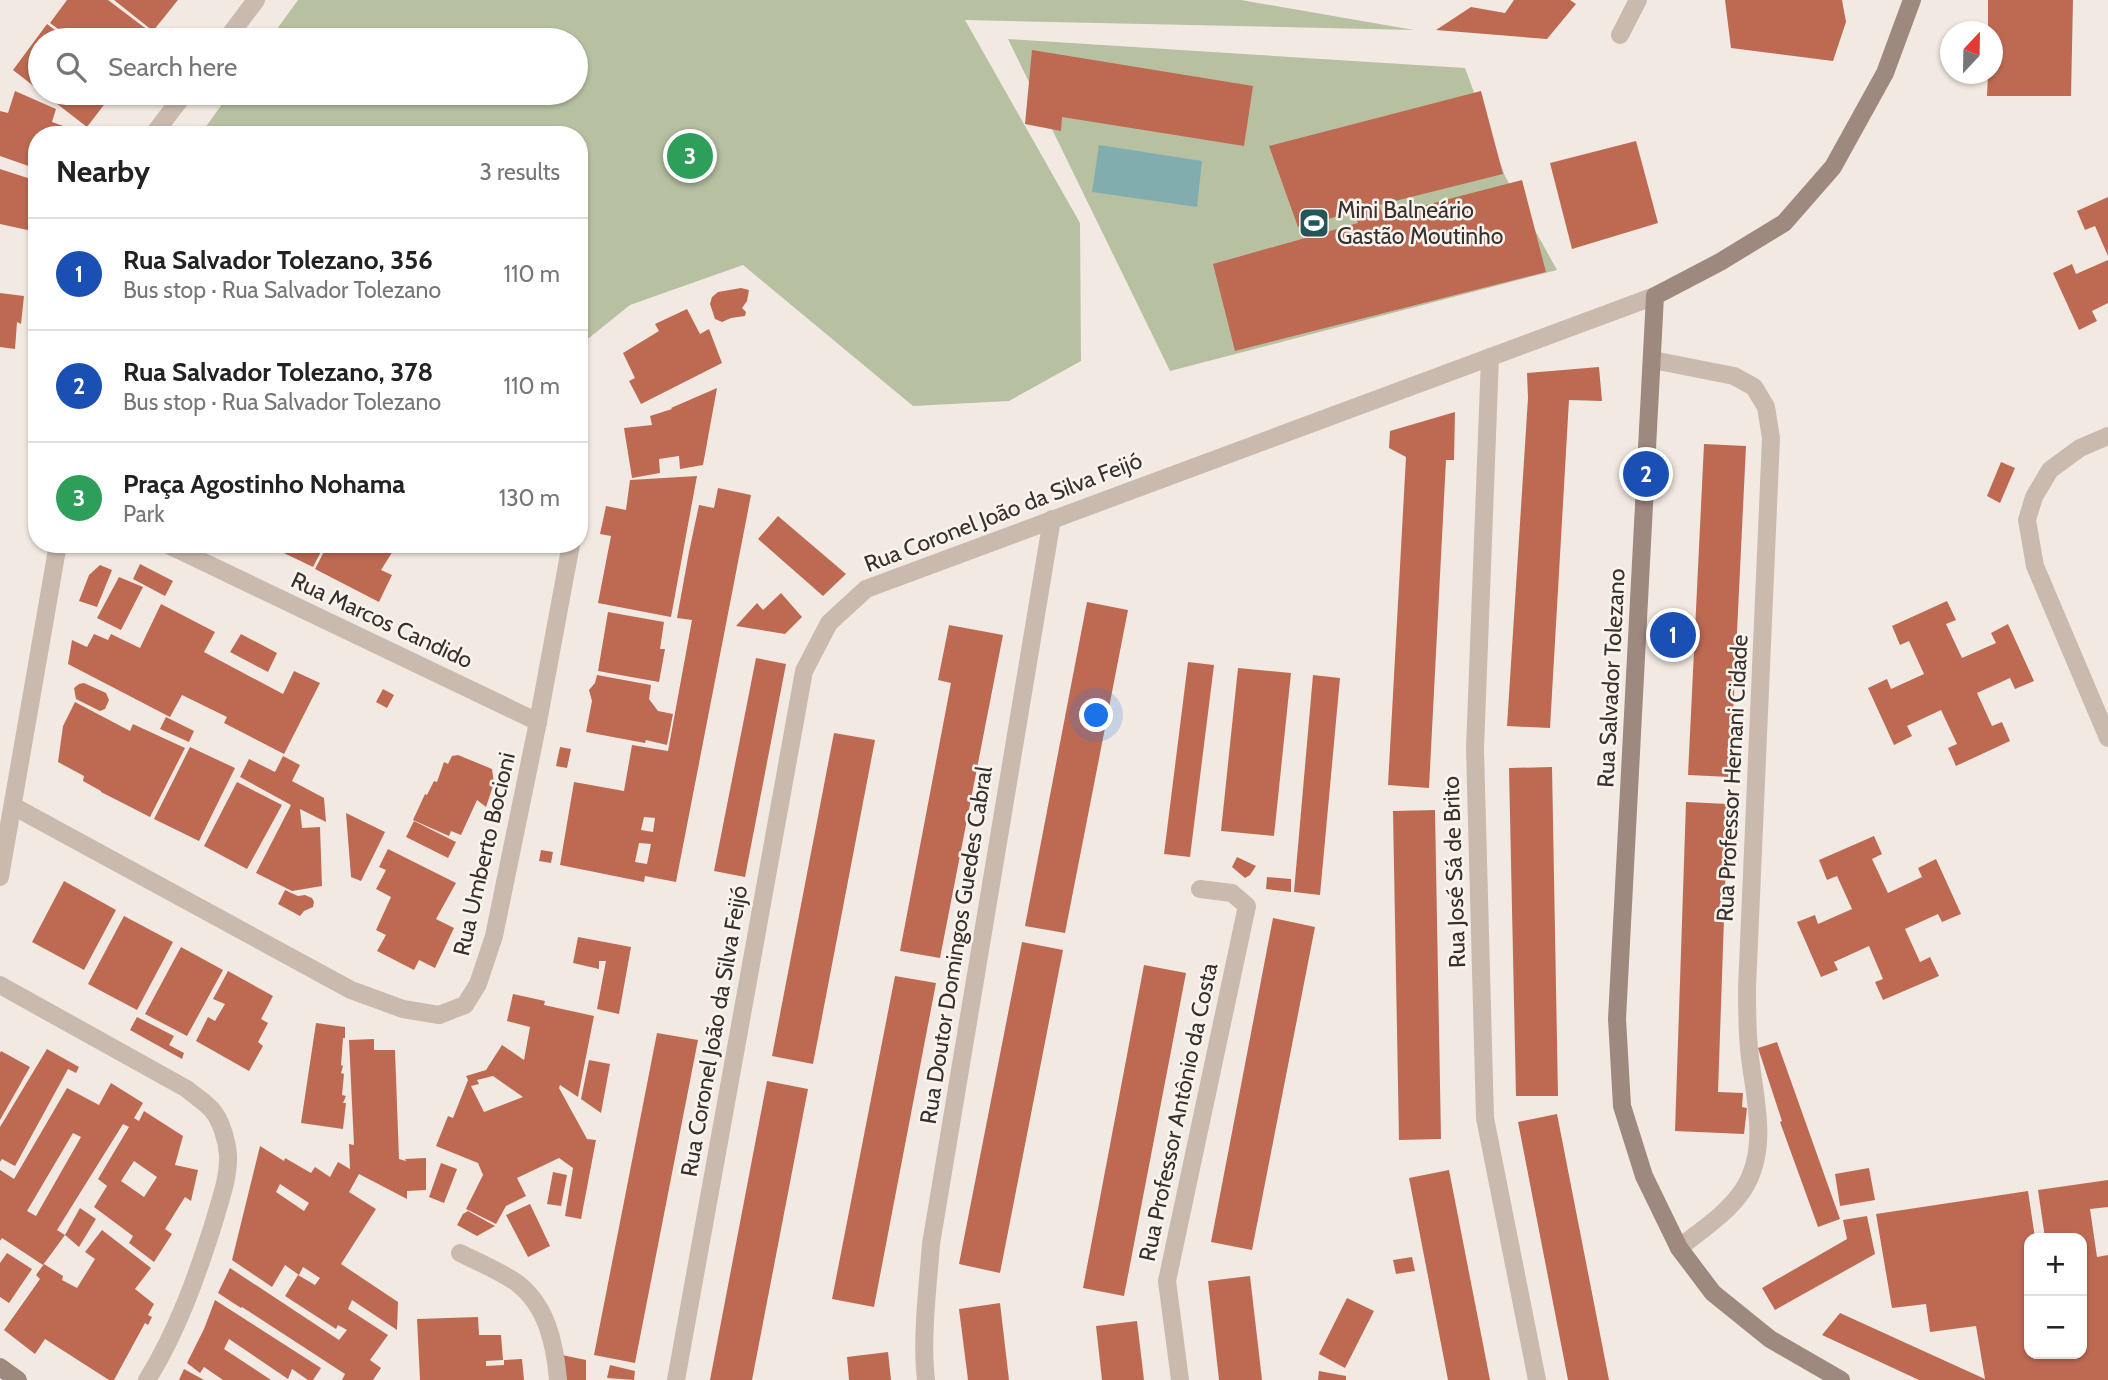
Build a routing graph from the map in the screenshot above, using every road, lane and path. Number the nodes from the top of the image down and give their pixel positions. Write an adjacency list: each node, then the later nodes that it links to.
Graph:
1 (256, 0): 4 (street)
2 (1638, 0): 5 (street)
3 (1912, 0): 8 (street)
4 (235, 28)
5 (1620, 35)
6 (176, 105): 7 (street)
7 (160, 126)
8 (1655, 296): 9 (street, Rua Coronel João da Silva Feijó); 10 (street, Rua Salvador Tolezano)
9 (1490, 357): 12 (street, Rua Coronel João da Silva Feijó); 31 (street, Rua José Sá de Brito)
10 (1653, 360): 22 (street, Rua Salvador Tolezano); 22 (street, Rua Professor Hernani Cidade)
11 (2108, 436): 17 (street)
12 (1052, 519): 28 (street, Rua Coronel João da Silva Feijó); 29 (street, Rua Doutor Domingos Guedes Cabral)
13 (56, 553): 18 (street)
14 (185, 553): 16 (street, Rua Marcos Candido)
15 (569, 553): 16 (street, Rua Umberto Bocioni)
16 (538, 722): 18 (street, Rua Umberto Bocioni)
17 (2108, 738)
18 (13, 806): 19 (street)
19 (0, 877)
20 (1200, 890): 30 (street, Rua Professor Antônio da Costa)
21 (0, 985): 26 (street)
22 (1679, 1248): 32 (street, Rua Salvador Tolezano)
23 (460, 1252): 27 (street)
24 (0, 1367): 25 (street)
25 (18, 1380)
26 (147, 1380)
27 (558, 1380)
28 (676, 1380)
29 (926, 1380)
30 (1180, 1380)
31 (1538, 1380)
32 (1840, 1380)

